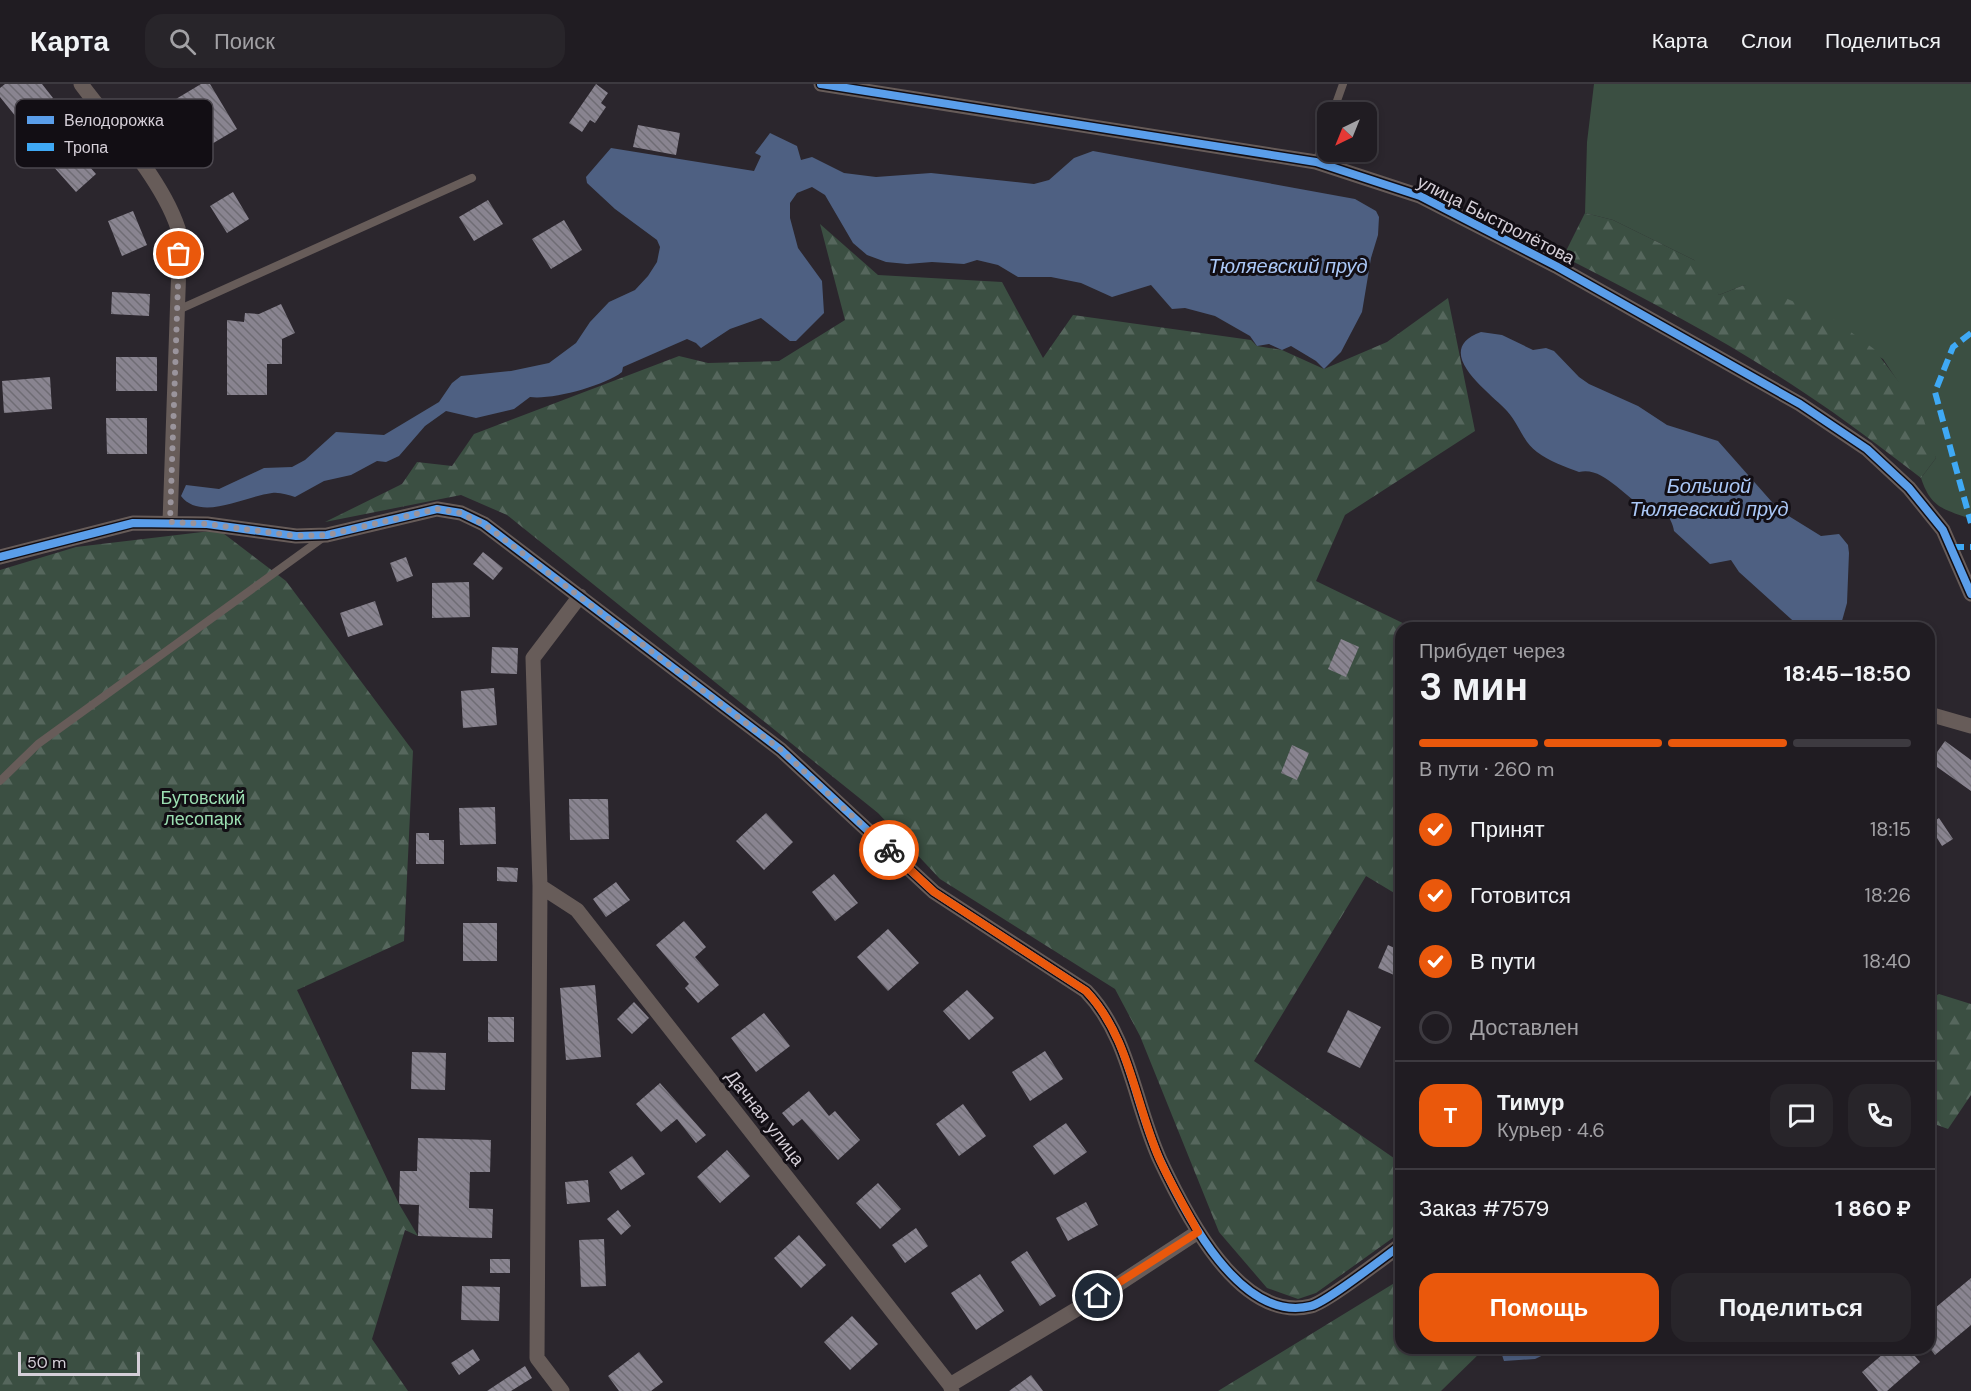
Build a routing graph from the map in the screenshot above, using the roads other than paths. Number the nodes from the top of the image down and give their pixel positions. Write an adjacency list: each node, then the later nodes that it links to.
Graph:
1 (81, 84): 5 (street)
2 (821, 84): 4 (street, улица Быстролётова)
3 (1343, 84): 6 (lane)
4 (868, 88): 7 (street, улица Быстролётова)
5 (92, 99)
6 (1337, 102)
7 (1316, 162): 14 (street, улица Быстролётова)
8 (144, 168): 10 (street)
9 (472, 178): 10 (lane)
10 (177, 311): 11 (street)
11 (170, 522): 12 (street); 13 (street)
12 (327, 535): 15 (street); 18 (lane)
13 (0, 557)
14 (1971, 594)
15 (580, 596): 19 (street); 20 (street)
16 (1935, 719): 17 (street)
17 (1971, 726)
18 (0, 781)
19 (540, 886): 22 (street, Дачная улица); 23 (street)
20 (1198, 1232): 21 (street); 22 (street, Дачная улица)
21 (1395, 1249)
22 (951, 1388)
23 (562, 1391)

